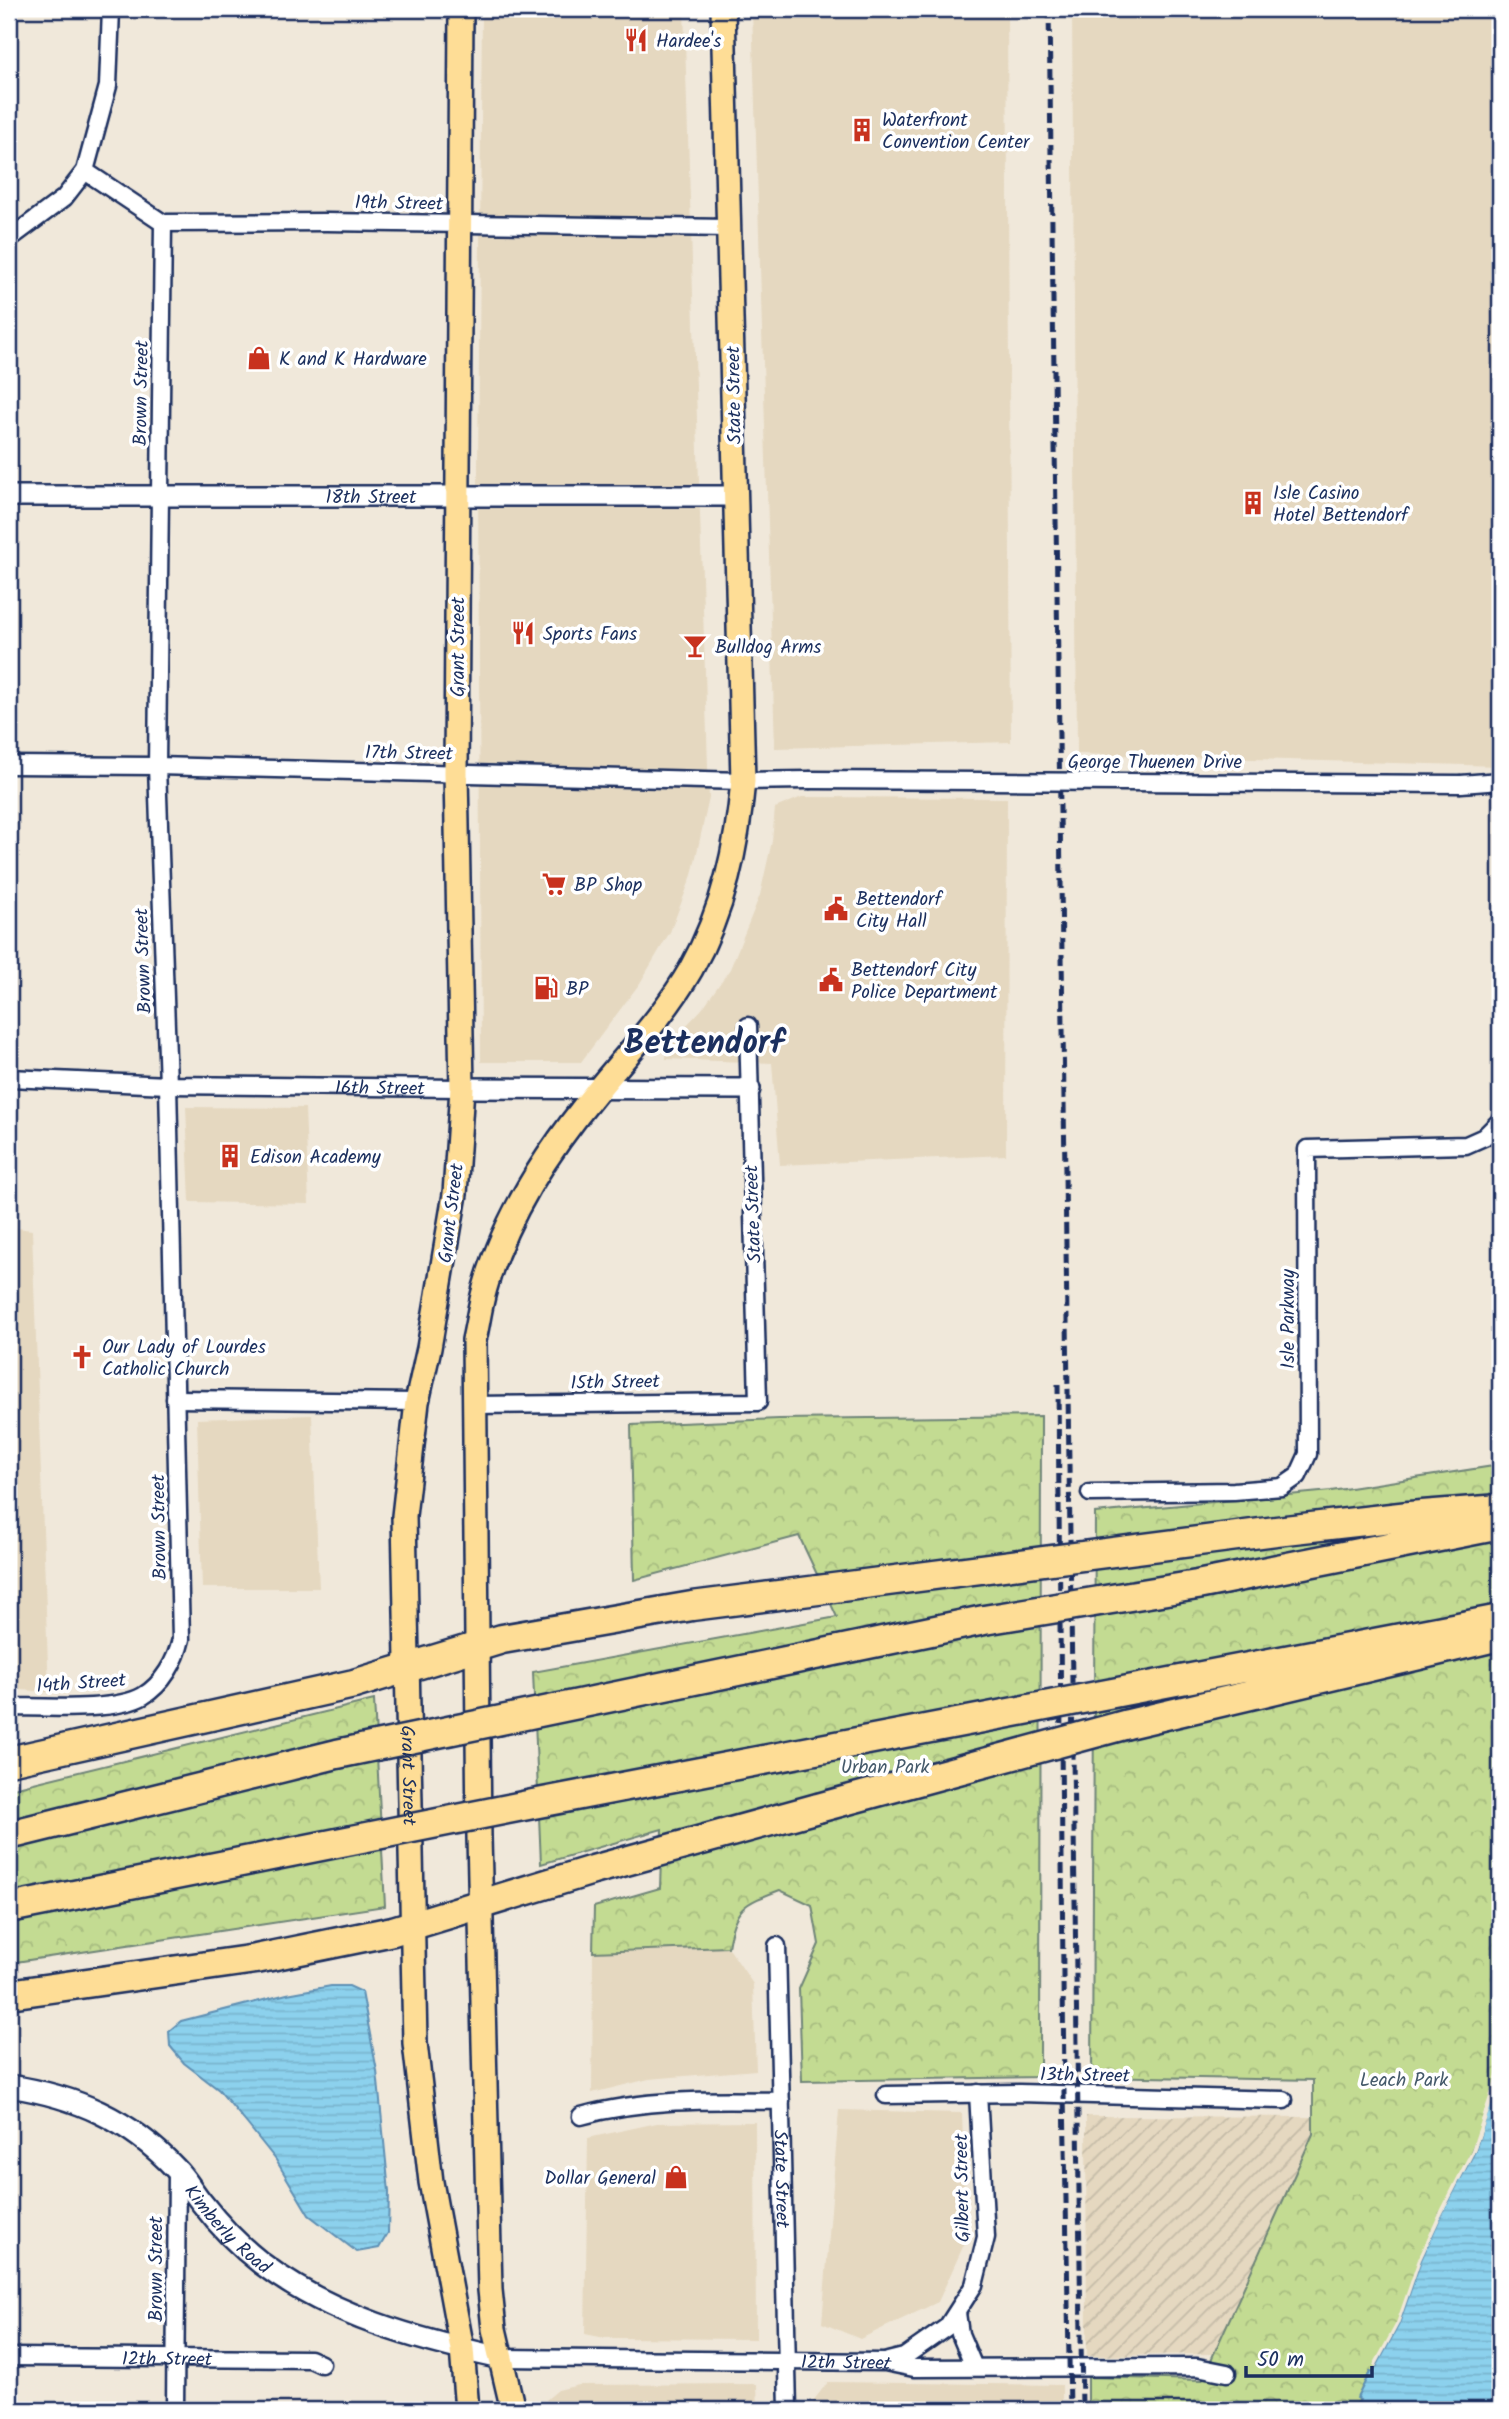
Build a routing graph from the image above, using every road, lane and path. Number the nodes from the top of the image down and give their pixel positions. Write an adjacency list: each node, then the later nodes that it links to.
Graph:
1 (111, 9): 4 (street)
2 (461, 9): 6 (main road, Grant Street)
3 (723, 9): 7 (main road, State Street)
4 (85, 171): 5 (street); 8 (street)
5 (163, 223): 6 (street, 19th Street); 10 (street, Brown Street)
6 (460, 224): 7 (street, 19th Street); 11 (main road, Grant Street)
7 (729, 228): 12 (main road, State Street)
8 (9, 239)
9 (9, 496): 10 (street, 18th Street)
10 (160, 496): 11 (street, 18th Street); 14 (street, Brown Street)
11 (458, 496): 12 (street, 18th Street); 15 (main road, Grant Street)
12 (735, 496): 17 (main road, State Street)
13 (9, 765): 14 (street, 17th Street)
14 (157, 766): 15 (street, 17th Street); 21 (street, Brown Street)
15 (456, 774): 17 (street, 17th Street); 22 (main road, Grant Street)
16 (809, 780): 17 (street, 17th Street); 18 (street, George Thuenen Drive, bridge)
17 (743, 781): 23 (main road, State Street)
18 (1500, 781)
19 (748, 1026): 24 (street, State Street)
20 (9, 1078): 21 (street, 16th Street)
21 (168, 1085): 22 (street, 16th Street); 26 (street, Brown Street)
22 (463, 1088): 23 (street, 16th Street); 27 (main road, Grant Street)
23 (598, 1089): 24 (street, 16th Street); 29 (main road, State Street)
24 (750, 1089): 28 (street, State Street)
25 (1500, 1121): 30 (street, Isle Parkway)
26 (175, 1399): 27 (street); 37 (street, Brown Street)
27 (416, 1402): 36 (main road, Grant Street)
28 (758, 1402): 29 (street, 15th Street)
29 (473, 1405): 35 (main road)
30 (1090, 1493)
31 (1500, 1509): 35 (highway, bridge)
32 (1500, 1525): 40 (highway, bridge)
33 (1500, 1619): 42 (highway, bridge)
34 (1500, 1636): 41 (highway, bridge)
35 (478, 1645): 36 (highway); 41 (main road)
36 (407, 1670): 39 (highway); 43 (main road, Grant Street)
37 (153, 1688): 38 (street, 14th Street)
38 (9, 1707)
39 (9, 1761)
40 (9, 1835)
41 (481, 1905): 43 (highway); 57 (main road)
42 (9, 1909)
43 (413, 1925): 45 (highway); 54 (main road, Grant Street)
44 (777, 1946): 50 (street, State Street)
45 (9, 1994)
46 (9, 2086): 52 (main road, Kimberly Road)
47 (978, 2093): 48 (street, 13th Street); 49 (street, 13th Street); 53 (street, Gilbert Street)
48 (886, 2095)
49 (1284, 2100)
50 (781, 2101): 51 (street); 58 (street, State Street)
51 (581, 2116)
52 (177, 2170): 54 (main road, Kimberly Road); 56 (street, Brown Street)
53 (957, 2313): 59 (street, Gilbert Street); 61 (street)
54 (462, 2349): 57 (main road, 12th Street); 64 (main road, Grant Street)
55 (9, 2357): 56 (street, 12th Street)
56 (175, 2358): 60 (street, 12th Street); 63 (street, Brown Street)
57 (501, 2358): 58 (street, 12th Street); 65 (main road)
58 (787, 2361): 59 (street, 12th Street); 66 (street, State Street)
59 (885, 2362): 61 (street, 12th Street)
60 (321, 2364)
61 (974, 2367): 62 (street, 12th Street)
62 (1227, 2374)
63 (175, 2410)
64 (467, 2410)
65 (513, 2410)
66 (788, 2410)

